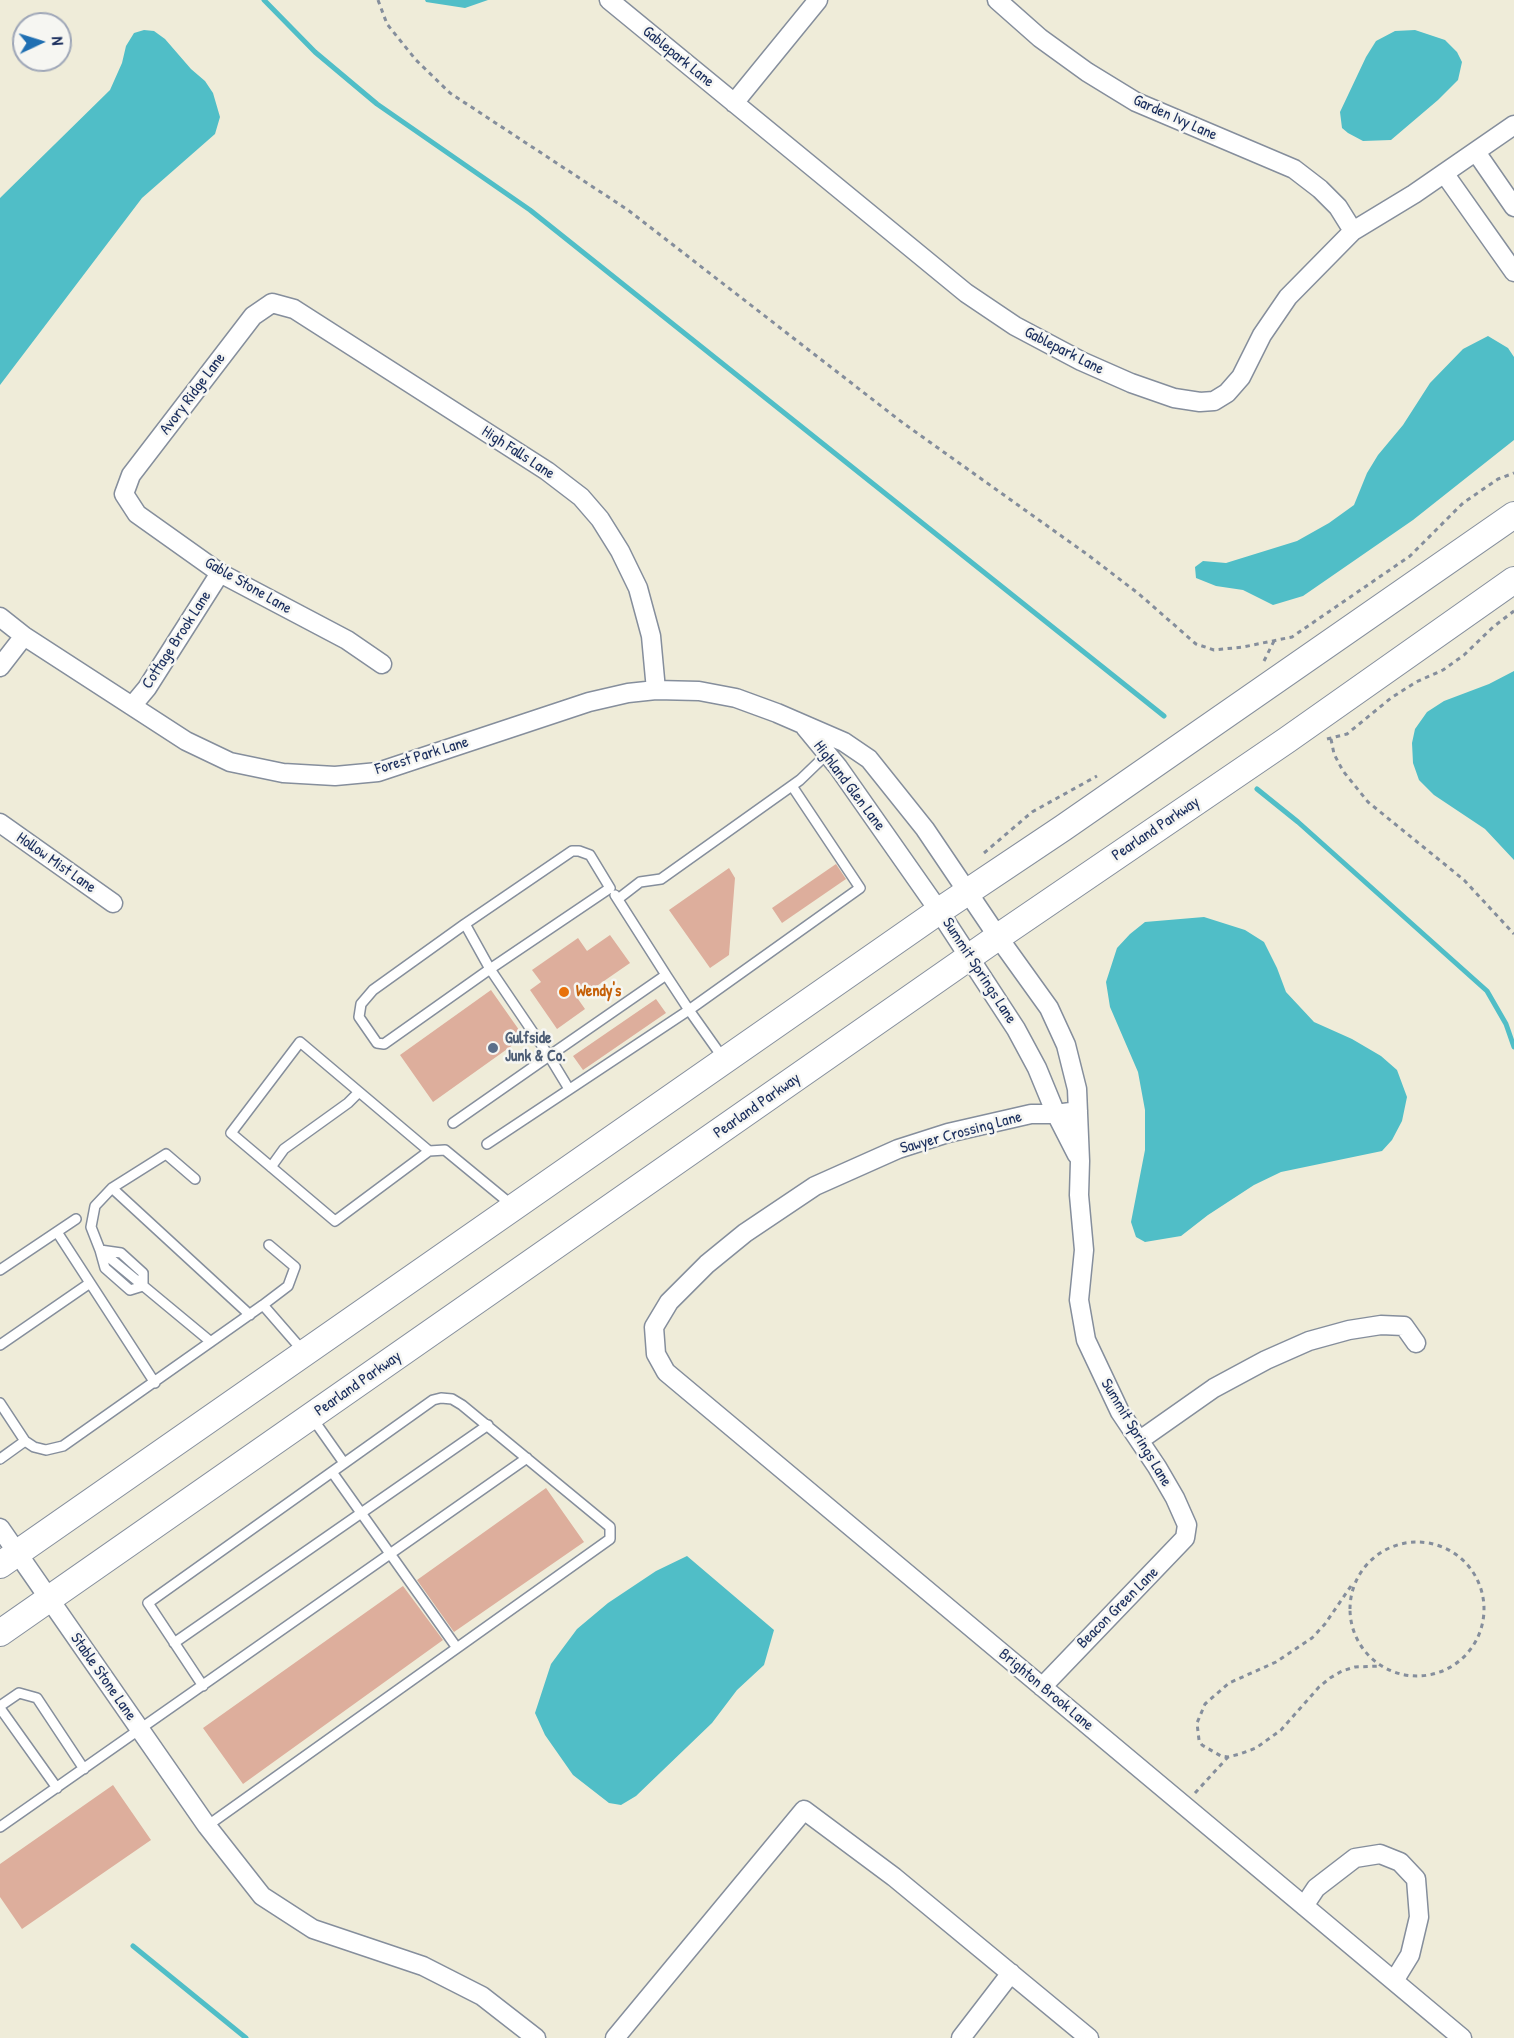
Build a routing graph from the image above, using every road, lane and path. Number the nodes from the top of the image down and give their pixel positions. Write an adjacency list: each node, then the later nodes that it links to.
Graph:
1 (378, 0): 20 (path)
2 (609, 0): 5 (street, Gablepark Lane)
3 (818, 0): 5 (street)
4 (997, 0): 10 (street, Garden Ivy Lane)
5 (734, 103): 10 (street, Gablepark Lane)
6 (1514, 124): 7 (street, Gablepark Lane)
7 (1476, 152): 8 (street, Gablepark Lane); 9 (street)
8 (1444, 173): 10 (street, Gablepark Lane); 11 (street)
9 (1514, 207)
10 (1353, 231)
11 (1514, 272)
12 (272, 303): 14 (street, Avory Ridge Lane); 24 (street, High Falls Lane)
13 (1514, 473): 20 (path)
14 (124, 494): 16 (street, Gable Stone Lane)
15 (1514, 515): 32 (main road)
16 (220, 573): 22 (street, Gable Stone Lane); 25 (street, Cottage Brook Lane)
17 (1514, 580): 39 (main road, Pearland Parkway)
18 (0, 617): 19 (street, Forest Park Lane)
19 (24, 636): 23 (street); 25 (street, Forest Park Lane)
20 (1274, 641): 21 (path)
21 (1264, 661)
22 (382, 664)
23 (0, 667)
24 (656, 690): 25 (street, Forest Park Lane); 26 (street, Forest Park Lane)
25 (132, 706)
26 (804, 726): 28 (street, Highland Glen Lane); 32 (street, Highland Glen Lane)
27 (1331, 739): 38 (path)
28 (827, 754): 30 (lane); 36 (street, Highland Glen Lane)
29 (1106, 772): 32 (path)
30 (792, 786): 34 (lane); 43 (lane)
31 (0, 823): 35 (street, Hollow Mist Lane)
32 (962, 883): 36 (main road); 39 (street, Highland Glen Lane)
33 (610, 888): 34 (lane); 37 (lane); 41 (lane)
34 (618, 899): 42 (lane)
35 (113, 903)
36 (939, 911): 40 (street, Summit Springs Lane); 45 (main road)
37 (465, 924): 41 (lane); 41 (lane)
38 (1514, 934)
39 (998, 937): 40 (main road, Pearland Parkway); 48 (street, Summit Springs Lane)
40 (970, 957): 49 (street, Summit Springs Lane); 72 (main road, Pearland Parkway)
41 (490, 969): 44 (lane)
42 (666, 975): 43 (lane); 44 (lane)
43 (688, 1010): 45 (lane); 46 (lane)
44 (549, 1056): 46 (lane); 50 (lane)
45 (724, 1060): 57 (main road)
46 (569, 1089): 51 (lane)
47 (359, 1092): 52 (lane); 54 (lane); 54 (lane)
48 (1078, 1112): 49 (street, Sawyer Crossing Lane); 53 (street, Summit Springs Lane)
49 (1056, 1114): 53 (street, Summit Springs Lane); 65 (street, Sawyer Crossing Lane)
50 (453, 1123)
51 (487, 1144)
52 (429, 1151): 54 (lane); 57 (lane)
53 (1080, 1161): 74 (street, Summit Springs Lane)
54 (271, 1167)
55 (195, 1179): 56 (lane)
56 (112, 1188): 64 (lane); 66 (lane)
57 (514, 1206): 69 (main road)
58 (76, 1219): 59 (lane)
59 (57, 1232): 61 (lane); 62 (lane)
60 (269, 1245): 63 (lane)
61 (0, 1270)
62 (90, 1283): 68 (lane); 70 (lane)
63 (264, 1305): 64 (lane); 69 (lane)
64 (250, 1315): 66 (lane)
65 (654, 1328): 92 (street, Brighton Brook Lane)
66 (212, 1342): 70 (lane)
67 (1416, 1343): 74 (street)
68 (0, 1345)
69 (304, 1353): 84 (main road)
70 (154, 1383): 75 (lane)
71 (0, 1403): 75 (lane)
72 (311, 1416): 78 (lane); 86 (main road, Pearland Parkway)
73 (488, 1425): 76 (lane); 78 (lane); 80 (lane)
74 (1140, 1440): 81 (street, Summit Springs Lane)
75 (26, 1441): 77 (lane)
76 (527, 1458): 83 (lane); 89 (lane)
77 (0, 1459)
78 (344, 1464): 79 (lane)
79 (332, 1472): 80 (lane); 88 (lane)
80 (361, 1513): 83 (lane); 88 (lane)
81 (1187, 1525): 92 (street, Beacon Green Lane)
82 (0, 1528): 84 (street, Stable Stone Lane)
83 (390, 1555): 89 (lane); 91 (lane)
84 (9, 1559): 86 (street, Stable Stone Lane)
85 (1351, 1586): 90 (path); 90 (path); 95 (path)
86 (48, 1599): 87 (main road, Pearland Parkway); 94 (street, Stable Stone Lane)
87 (0, 1633)
88 (174, 1643): 91 (lane)
89 (457, 1648): 101 (lane)
90 (1380, 1666): 95 (path)
91 (203, 1686): 94 (lane)
92 (1042, 1687): 98 (street, Brighton Brook Lane)
93 (0, 1707): 96 (lane); 97 (lane)
94 (140, 1730): 96 (lane); 101 (street, Stable Stone Lane)
95 (1228, 1757): 98 (path)
96 (84, 1769): 97 (lane)
97 (57, 1788): 100 (lane)
98 (1184, 1806): 102 (street, Brighton Brook Lane)
99 (0, 1814): 100 (lane)
100 (3, 1825)
101 (207, 1826): 105 (street, Stable Stone Lane)
102 (1304, 1906): 104 (street, Brighton Brook Lane); 104 (street)
103 (1011, 1973): 106 (street); 107 (street); 108 (street)
104 (1394, 1981): 109 (street, Brighton Brook Lane)
105 (536, 2038)
106 (615, 2038)
107 (961, 2038)
108 (1089, 2038)
109 (1462, 2038)

